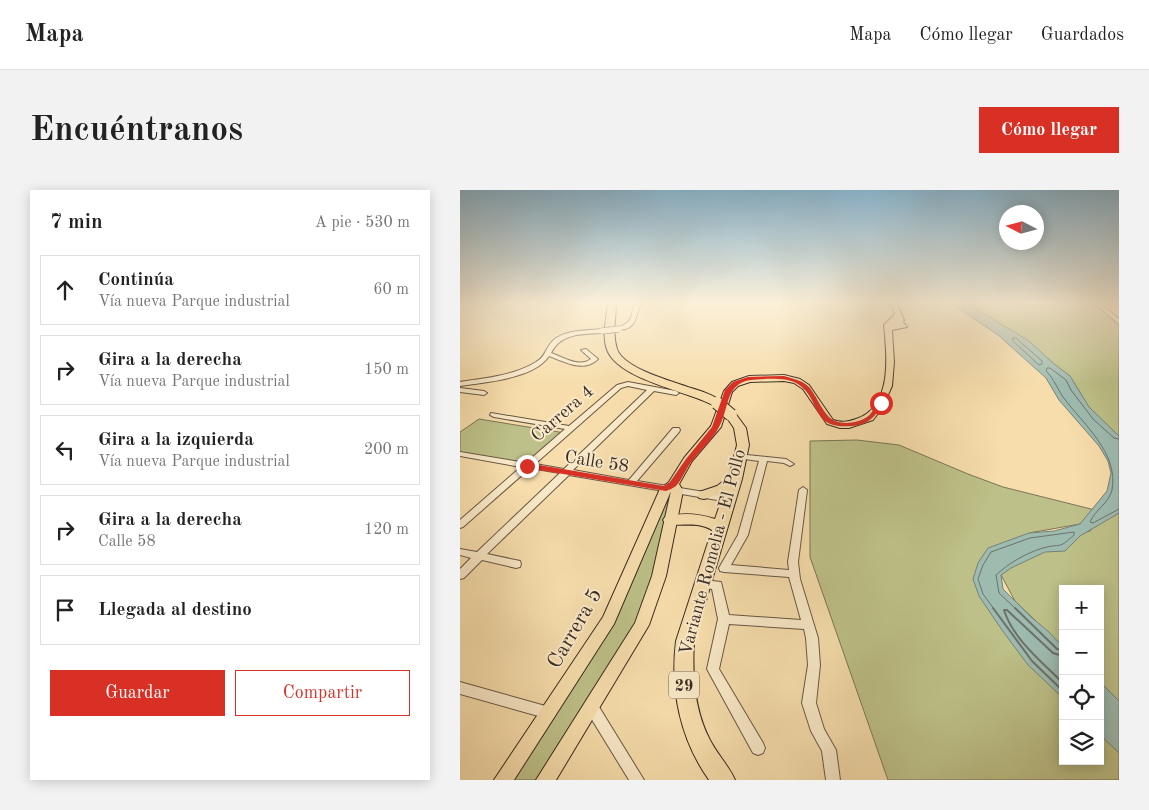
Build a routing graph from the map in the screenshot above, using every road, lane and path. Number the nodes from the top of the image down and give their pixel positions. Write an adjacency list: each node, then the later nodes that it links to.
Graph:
1 (612, 330): 11 (highway, Variante Romelia - El Pollo / 29)
2 (614, 330): 4 (street, bridge)
3 (890, 330): 23 (main road)
4 (602, 331): 6 (street)
5 (584, 350): 6 (street)
6 (548, 354): 7 (street)
7 (460, 386): 9 (street)
8 (651, 390): 10 (street); 13 (street, Carrera 4); 20 (street)
9 (484, 393)
10 (676, 393)
11 (717, 403): 16 (highway, Variante Romelia - El Pollo / 29, bridge)
12 (494, 415): 13 (street)
13 (570, 428): 19 (street, Carrera 4)
14 (676, 430): 22 (street)
15 (460, 454): 19 (street, Calle 58)
16 (740, 456): 17 (street); 21 (highway, Variante Romelia - El Pollo / 29)
17 (764, 459): 18 (street); 33 (street)
18 (790, 464)
19 (527, 466): 20 (street, Calle 58); 29 (street, Carrera 4)
20 (566, 472): 22 (street, Calle 58); 31 (street)
21 (735, 479): 25 (highway); 26 (highway, Variante Romelia - El Pollo / 29)
22 (631, 483): 23 (street, Calle 58)
23 (672, 488): 25 (street, Calle 58); 27 (main road); 41 (main road, Carrera 5)
24 (804, 490): 34 (street)
25 (704, 495): 26 (street, Calle 58); 28 (highway)
26 (729, 499): 28 (highway, Variante Romelia - El Pollo / 29)
27 (670, 520): 28 (highway); 40 (main road)
28 (721, 523): 36 (highway, Variante Romelia - El Pollo / 29)
29 (460, 525)
30 (460, 552): 31 (street)
31 (480, 556): 32 (street); 35 (street)
32 (516, 564)
33 (724, 568): 34 (street); 36 (street)
34 (794, 574): 38 (street)
35 (460, 575)
36 (710, 584): 37 (street); 46 (highway, Variante Romelia - El Pollo / 29)
37 (724, 619): 38 (street); 42 (street)
38 (808, 625): 47 (street)
39 (460, 688): 41 (street)
40 (591, 706): 44 (main road); 45 (street)
41 (549, 713): 43 (main road, Carrera 5)
42 (758, 748)
43 (503, 780)
44 (545, 780)
45 (637, 780)
46 (723, 780)
47 (833, 780)

